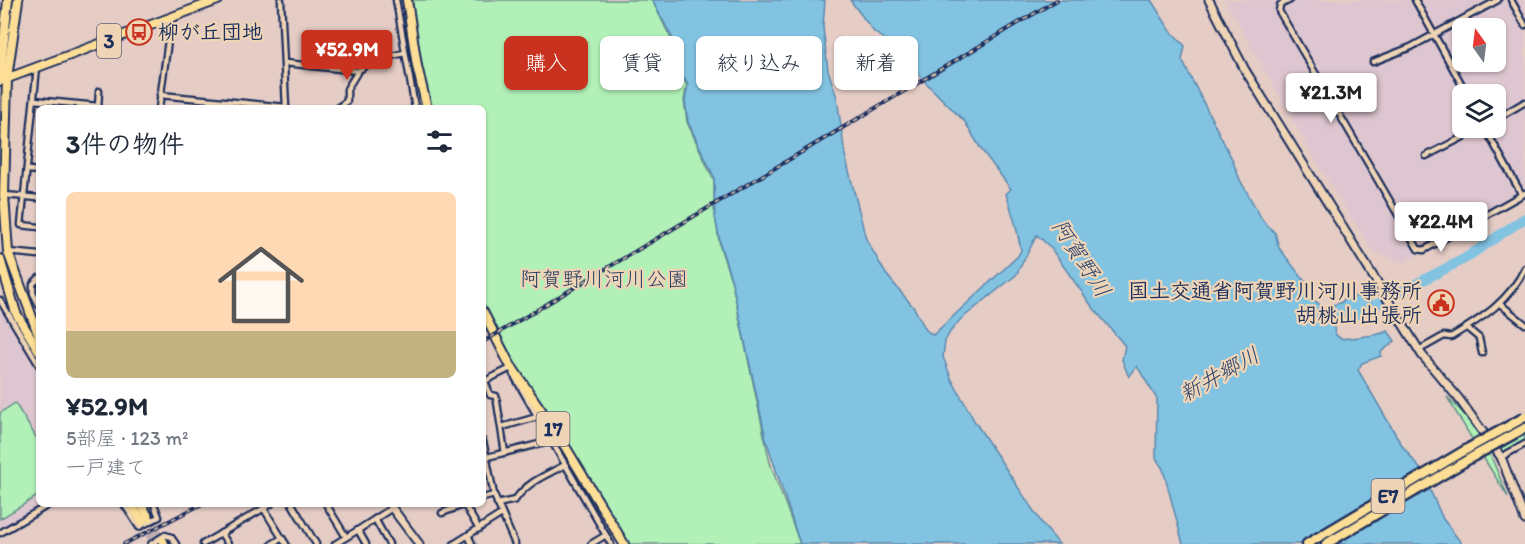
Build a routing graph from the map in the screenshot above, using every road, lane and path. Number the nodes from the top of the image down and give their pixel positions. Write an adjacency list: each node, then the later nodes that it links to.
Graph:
1 (9, 0): 13 (main road)
2 (18, 0): 21 (main road)
3 (218, 0): 12 (main road, 3)
4 (281, 0): 18 (street)
5 (396, 0): 16 (street)
6 (407, 0): 34 (main road)
7 (1209, 0): 63 (street)
8 (1290, 0): 45 (street)
9 (1415, 0): 15 (street)
10 (1498, 0): 15 (street)
11 (1511, 0): 14 (street)
12 (171, 18): 19 (main road, 3); 24 (street)
13 (3, 21): 21 (main road)
14 (1525, 25)
15 (1434, 35): 17 (street); 22 (street)
16 (404, 53): 20 (street); 33 (street)
17 (1373, 62)
18 (285, 63): 20 (street); 31 (street)
19 (37, 67): 21 (main road, 3); 25 (street)
20 (358, 71): 32 (street)
21 (2, 78): 46 (main road)
22 (1461, 84)
23 (99, 91): 28 (street)
24 (160, 95): 29 (street); 30 (street)
25 (34, 100): 27 (street); 36 (street)
26 (1525, 102): 35 (street)
27 (80, 105)
28 (98, 105)
29 (159, 105)
30 (265, 105)
31 (286, 105)
32 (341, 105)
33 (414, 105)
34 (426, 105)
35 (1506, 113)
36 (33, 116): 37 (street); 40 (street)
37 (36, 116)
38 (1463, 138): 42 (street)
39 (1489, 138): 45 (street)
40 (31, 143): 41 (street); 43 (street)
41 (36, 144)
42 (1426, 156)
43 (28, 170): 44 (street); 47 (street)
44 (36, 171)
45 (1523, 194)
46 (4, 195): 47 (street); 50 (main road)
47 (25, 196): 48 (street); 49 (street)
48 (36, 198)
49 (36, 226)
50 (4, 251): 51 (street); 61 (main road)
51 (36, 255)
52 (0, 259): 62 (main road)
53 (1525, 268): 57 (street)
54 (36, 281): 55 (street)
55 (36, 299)
56 (0, 300): 65 (street)
57 (1500, 304): 59 (street); 60 (street)
58 (486, 318): 66 (main road, 17)
59 (1525, 324)
60 (1467, 328): 63 (street); 64 (street)
61 (36, 329)
62 (36, 346)
63 (1419, 350): 76 (street)
64 (1482, 353)
65 (36, 360)
66 (510, 366): 67 (street); 69 (street); 124 (main road, 17)
67 (486, 381)
68 (486, 386): 71 (street)
69 (537, 417): 71 (street); 73 (street)
70 (1525, 417): 125 (highway, E7, bridge)
71 (502, 427): 75 (street)
72 (1525, 428): 126 (highway, E7, bridge)
73 (551, 441): 75 (street); 79 (street)
74 (1525, 444): 76 (street)
75 (505, 453): 77 (street)
76 (1501, 457): 99 (street)
77 (486, 458)
78 (486, 462): 80 (street)
79 (565, 465): 82 (street); 105 (street)
80 (494, 495): 81 (street); 82 (street)
81 (486, 497)
82 (497, 504): 97 (street)
83 (45, 507): 102 (street)
84 (126, 507): 87 (street)
85 (134, 507): 86 (main road)
86 (142, 507)
87 (155, 507)
88 (267, 507): 95 (street)
89 (294, 507): 114 (street)
90 (328, 507): 106 (street)
91 (390, 507): 98 (street)
92 (392, 507): 118 (street)
93 (457, 507): 96 (street)
94 (467, 507): 100 (street)
95 (264, 509): 103 (street); 107 (street)
96 (442, 513)
97 (501, 515): 100 (street); 121 (street)
98 (375, 519): 101 (street); 117 (street)
99 (1525, 520)
100 (479, 529): 104 (street)
101 (358, 530): 106 (street); 116 (street)
102 (0, 533)
103 (221, 533): 110 (street); 111 (street)
104 (468, 535): 119 (street); 120 (street)
105 (606, 535): 122 (street); 123 (street)
106 (346, 537): 115 (street)
107 (282, 538): 112 (street); 113 (street)
108 (151, 544): 109 (street)
109 (176, 544)
110 (203, 544)
111 (228, 544)
112 (272, 544)
113 (286, 544)
114 (316, 544)
115 (335, 544)
116 (366, 544)
117 (389, 544)
118 (419, 544)
119 (454, 544)
120 (472, 544)
121 (515, 544)
122 (591, 544)
123 (611, 544)
124 (624, 544)
125 (1307, 544)
126 (1326, 544)

